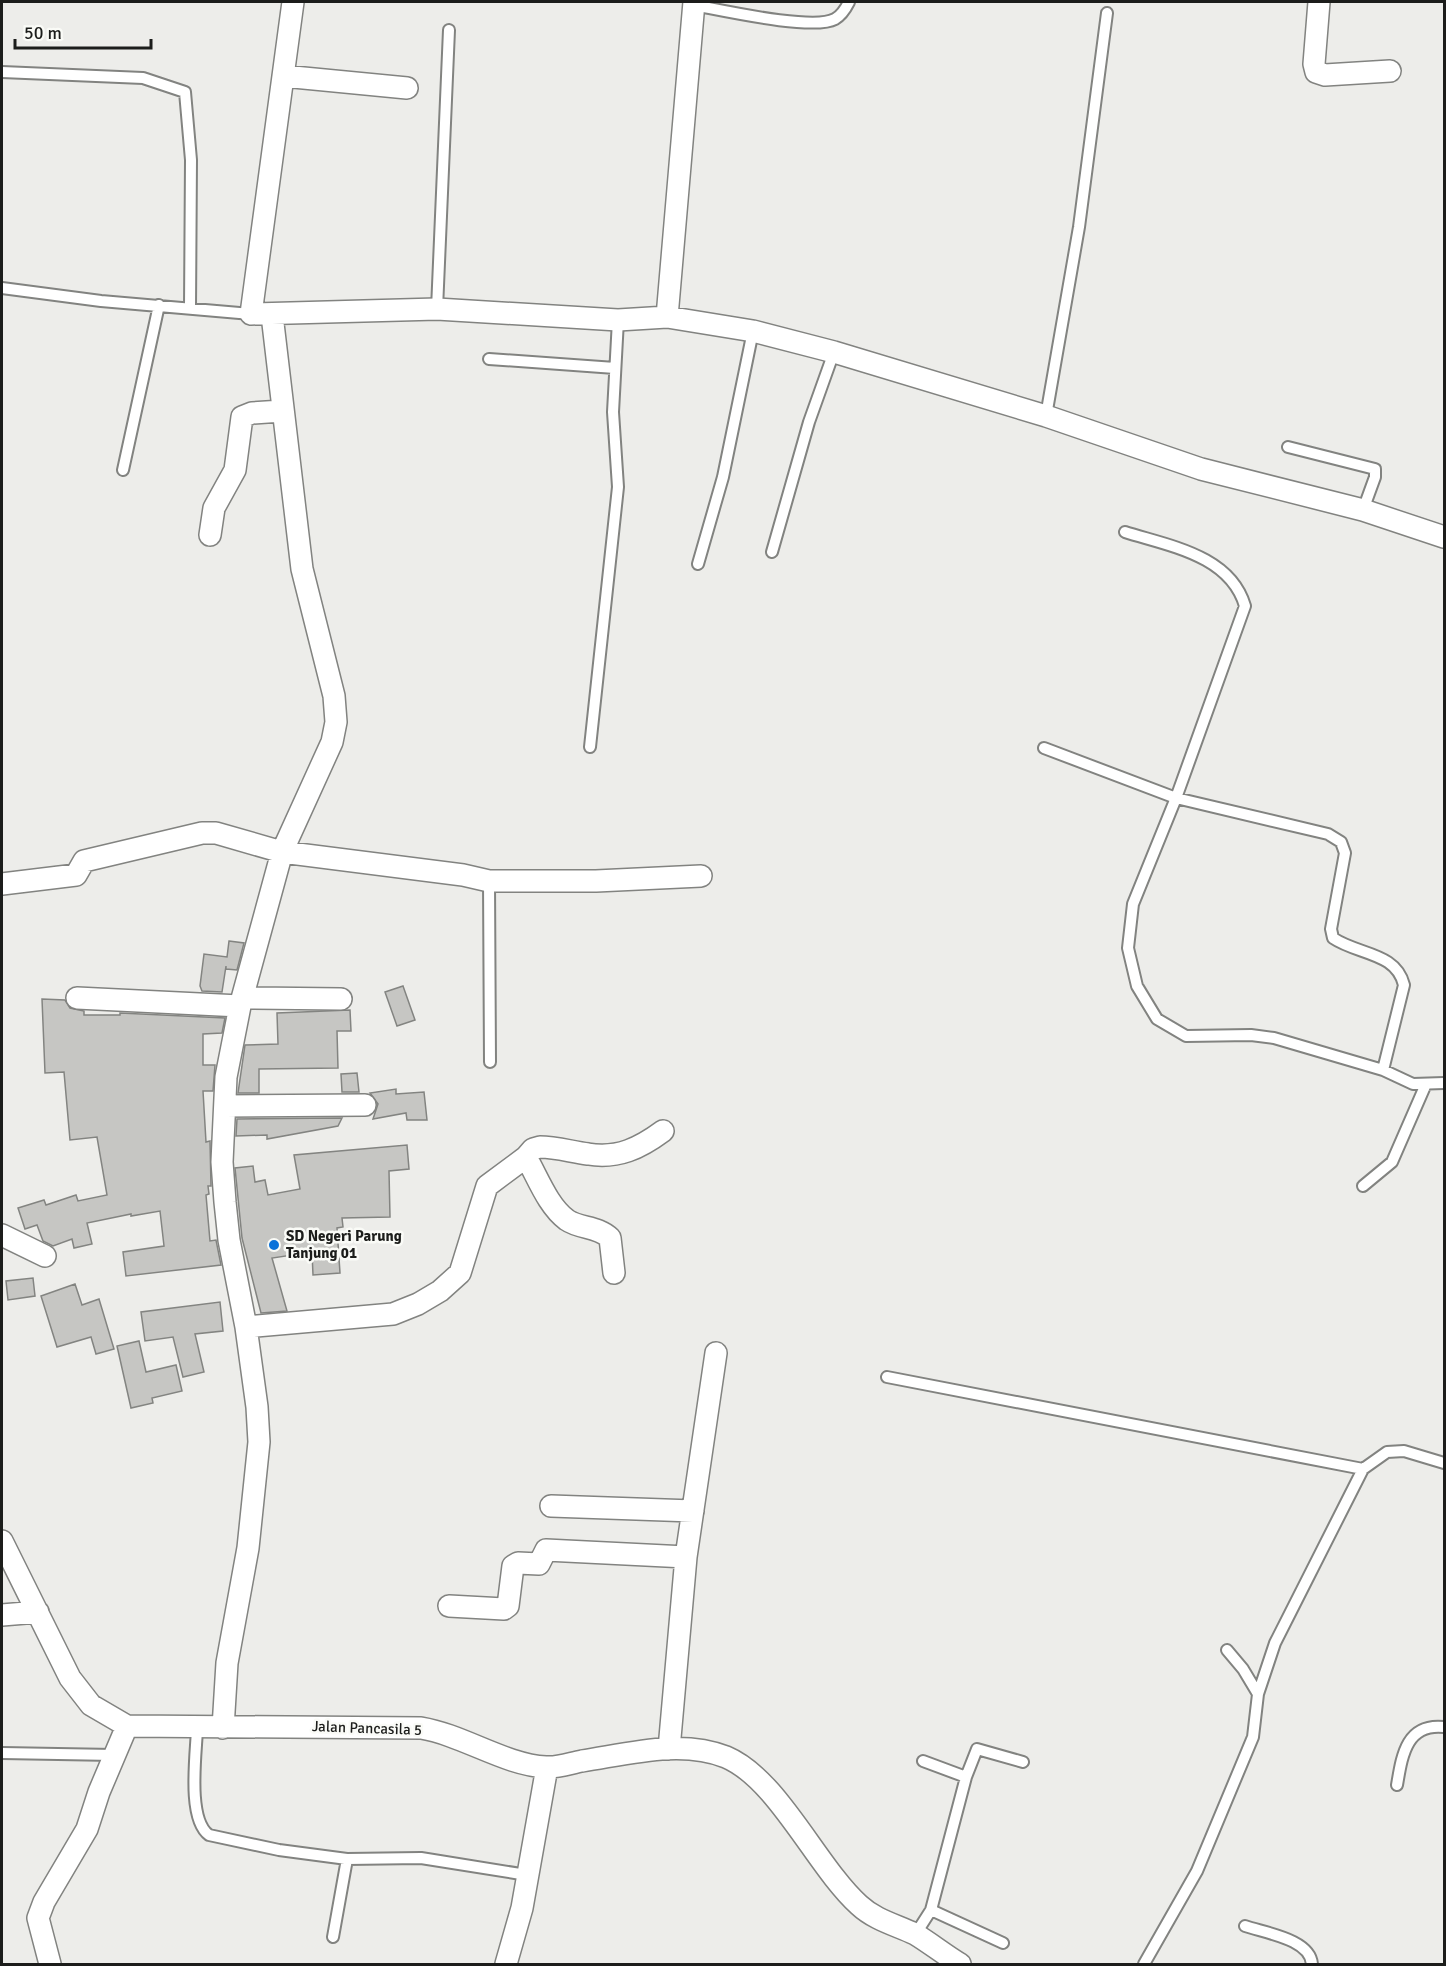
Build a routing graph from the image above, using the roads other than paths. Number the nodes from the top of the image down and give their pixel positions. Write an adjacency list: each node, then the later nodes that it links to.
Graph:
1 (293, 2): 9 (street)
2 (849, 2): 4 (lane)
3 (1319, 2): 7 (street)
4 (693, 3): 16 (street)
5 (1107, 13): 23 (lane)
6 (449, 30): 14 (lane)
7 (1390, 71)
8 (2, 72): 13 (lane)
9 (283, 76): 10 (street); 15 (street)
10 (407, 88)
11 (2, 288): 12 (lane)
12 (159, 305): 13 (lane); 25 (lane)
13 (190, 308): 15 (lane)
14 (436, 309): 15 (street); 17 (street)
15 (262, 314): 22 (street)
16 (667, 317): 17 (street); 18 (street)
17 (618, 320): 21 (lane)
18 (753, 331): 19 (street); 31 (lane)
19 (834, 352): 23 (street); 30 (lane)
20 (489, 359): 21 (lane)
21 (615, 368): 32 (lane)
22 (282, 411): 28 (street); 35 (street)
23 (1046, 416): 26 (street)
24 (1288, 447): 26 (lane)
25 (123, 470)
26 (1363, 510): 29 (street)
27 (1125, 532): 34 (lane)
28 (210, 535)
29 (1444, 537)
30 (772, 552)
31 (698, 564)
32 (590, 747)
33 (1044, 748): 34 (lane)
34 (1176, 798): 43 (lane); 43 (lane)
35 (282, 852): 37 (street); 38 (street); 41 (street)
36 (701, 876): 37 (street)
37 (489, 881): 42 (lane)
38 (2, 884)
39 (77, 998): 41 (street)
40 (341, 999): 41 (street)
41 (242, 1002): 47 (street)
42 (490, 1062)
43 (1383, 1070): 45 (lane)
44 (1444, 1083): 45 (lane)
45 (1426, 1084): 50 (lane)
46 (364, 1105): 47 (street)
47 (225, 1106): 54 (street)
48 (663, 1131): 49 (street)
49 (526, 1157): 53 (street); 54 (street)
50 (1363, 1186)
51 (2, 1235): 52 (street)
52 (45, 1256)
53 (614, 1273)
54 (246, 1327): 70 (street)
55 (716, 1353): 60 (street)
56 (887, 1377): 58 (lane)
57 (1444, 1463): 58 (lane)
58 (1363, 1468): 67 (lane)
59 (551, 1506): 60 (street)
60 (693, 1511): 62 (street)
61 (2, 1541): 64 (street, Jalan Pancasila 5)
62 (686, 1557): 63 (street); 72 (street)
63 (449, 1606)
64 (38, 1612): 65 (street); 68 (street, Jalan Pancasila 5)
65 (2, 1615)
66 (1227, 1650): 67 (lane)
67 (1258, 1694): 90 (lane)
68 (127, 1726): 71 (street, Jalan Pancasila 5); 74 (street)
69 (1444, 1727): 79 (lane)
70 (224, 1728): 71 (street, Jalan Pancasila 5); 77 (street, Jalan Pancasila 5)
71 (197, 1729): 80 (lane)
72 (669, 1749): 77 (street, Jalan Pancasila 5); 84 (street, Jalan Pancasila 5)
73 (2, 1753): 74 (lane)
74 (114, 1755): 87 (street)
75 (923, 1761): 78 (lane)
76 (1023, 1762): 78 (lane)
77 (547, 1767): 81 (street)
78 (966, 1777): 82 (lane)
79 (1397, 1785)
80 (347, 1859): 81 (lane); 85 (lane)
81 (527, 1875): 88 (street)
82 (931, 1910): 84 (lane); 86 (lane)
83 (1245, 1926): 91 (lane)
84 (915, 1935): 89 (street, Jalan Pancasila 5)
85 (333, 1937)
86 (1003, 1943)
87 (50, 1965)
88 (506, 1965)
89 (960, 1965)
90 (1144, 1965)
91 (1312, 1965)

